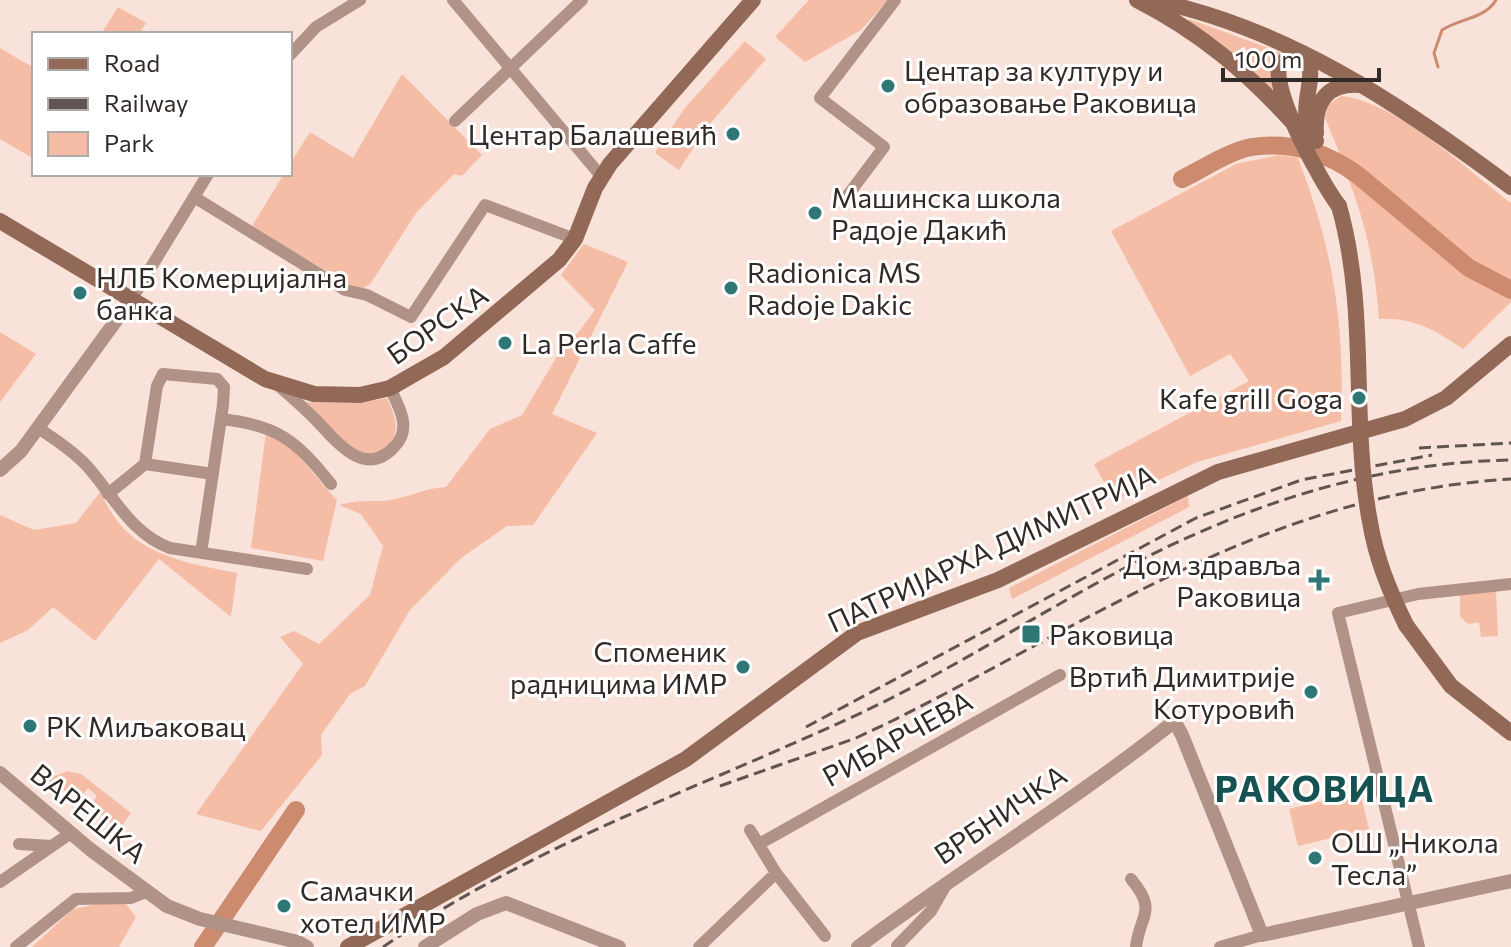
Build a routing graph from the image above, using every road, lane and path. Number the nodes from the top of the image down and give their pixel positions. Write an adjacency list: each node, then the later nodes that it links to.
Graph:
1 (360, 0): 8 (street)
2 (453, 0): 10 (street)
3 (582, 0): 10 (street)
4 (753, 0): 16 (main road, БОРСКА)
5 (895, 0): 18 (street)
6 (1137, 0): 13 (main road)
7 (1151, 0): 9 (main road)
8 (292, 53)
9 (1303, 54): 11 (main road); 13 (main road); 14 (main road)
10 (511, 68): 12 (street); 16 (street)
11 (1365, 85): 14 (main road); 17 (main road)
12 (455, 121)
13 (1294, 124): 20 (main road)
14 (1317, 143): 20 (main road)
15 (207, 176): 19 (street)
16 (601, 176): 22 (main road, БОРСКА)
17 (1511, 187)
18 (848, 195)
19 (194, 197): 22 (street); 23 (street)
20 (1339, 206): 38 (main road, bridge)
21 (0, 221): 23 (main road, БОРСКА)
22 (575, 239): 26 (main road, БОРСКА)
23 (131, 300): 25 (main road, БОРСКА); 28 (street)
24 (1511, 344): 57 (main road, ПАТРИЈАРХА ДИМИТРИЈА)
25 (277, 384): 26 (main road, БОРСКА); 26 (street)
26 (390, 388)
27 (221, 419): 29 (street); 31 (street); 32 (street)
28 (38, 428): 30 (street); 33 (street)
29 (145, 464): 31 (street); 33 (street)
30 (0, 470)
31 (213, 474): 34 (street)
32 (331, 484)
33 (108, 494): 34 (street)
34 (201, 553): 35 (street)
35 (307, 569)
36 (1511, 584): 51 (street)
37 (1060, 675): 43 (street, РИБАРЧЕВА)
38 (1506, 728)
39 (0, 773): 41 (street, ВАРЕШКА)
40 (750, 830): 43 (street)
41 (71, 833): 44 (street); 50 (street, ВАРЕШКА)
42 (19, 844): 44 (street)
43 (759, 844): 45 (street)
44 (52, 846): 49 (street)
45 (776, 873): 53 (street); 60 (street)
46 (1131, 879): 62 (street)
47 (949, 880): 52 (street, ВРБНИЧКА); 54 (street); 61 (street, ВРБНИЧКА)
48 (1511, 881): 51 (street)
49 (0, 882)
50 (146, 892): 55 (street, ВАРЕШКА); 56 (street, ВАРЕШКА)
51 (1406, 902): 52 (street); 64 (street)
52 (1262, 935): 63 (street)
53 (825, 936)
54 (897, 946)
55 (16, 947)
56 (307, 947)
57 (348, 947)
58 (425, 947): 59 (street)
59 (619, 947)
60 (699, 947)
61 (858, 947)
62 (1136, 947)
63 (1220, 947)
64 (1419, 947)

